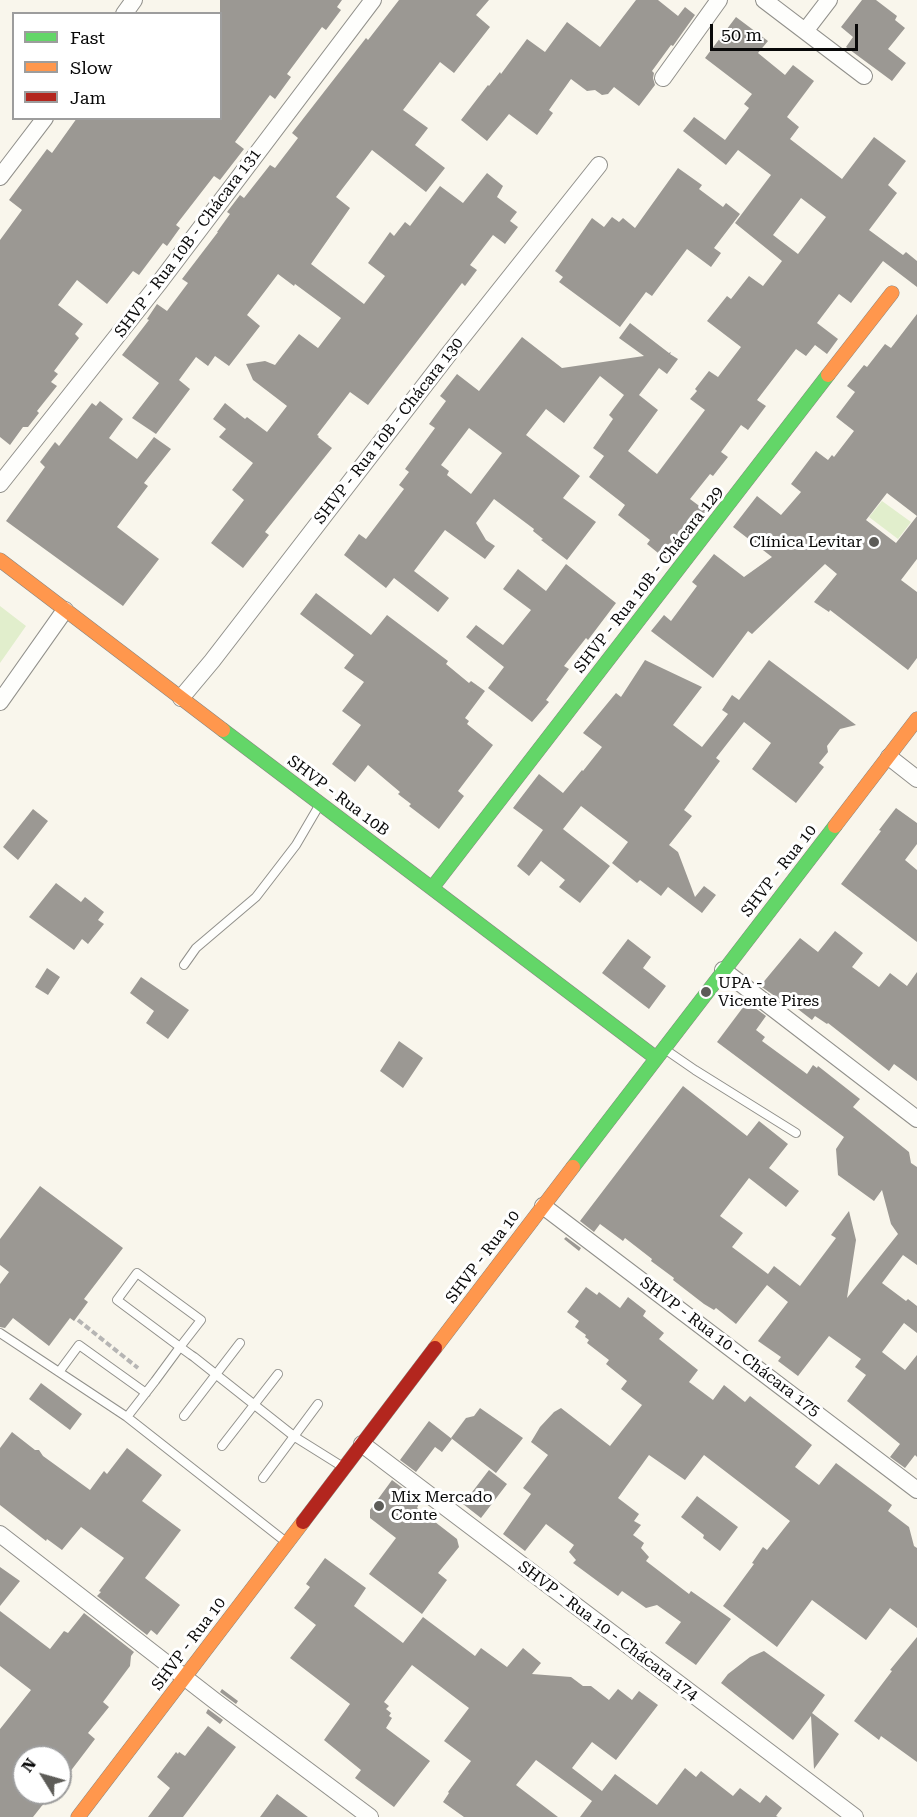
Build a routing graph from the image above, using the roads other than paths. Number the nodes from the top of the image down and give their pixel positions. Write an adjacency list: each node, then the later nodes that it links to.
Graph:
1 (374, 0): 12 (street, SHVP - Rua 10B - Chácara 131)
2 (719, 0): 7 (street)
3 (764, 0): 5 (street)
4 (829, 0): 5 (street)
5 (806, 30): 6 (street)
6 (864, 76)
7 (663, 78)
8 (43, 120): 10 (street)
9 (599, 165): 15 (street, SHVP - Rua 10B - Chácara 130)
10 (0, 177)
11 (892, 292): 21 (street, SHVP - Rua 10B - Chácara 129)
12 (0, 484)
13 (0, 560): 14 (street, SHVP - Rua 10B)
14 (65, 610): 15 (street, SHVP - Rua 10B); 16 (street)
15 (181, 698): 20 (street, SHVP - Rua 10B)
16 (0, 702)
17 (917, 719): 18 (street, SHVP - Rua 10)
18 (889, 757): 19 (street); 23 (street, SHVP - Rua 10)
19 (917, 779)
20 (320, 804): 21 (street, SHVP - Rua 10B); 22 (lane)
21 (432, 888): 24 (street, SHVP - Rua 10B)
22 (184, 965)
23 (723, 970): 24 (street, SHVP - Rua 10); 25 (street)
24 (660, 1053): 26 (lane); 27 (street, SHVP - Rua 10)
25 (917, 1119)
26 (796, 1133)
27 (543, 1206): 40 (street, SHVP - Rua 10); 44 (street, SHVP - Rua 10 - Chácara 175)
28 (0, 1333): 31 (lane)
29 (240, 1343): 32 (lane)
30 (180, 1347): 30 (lane); 32 (lane); 34 (lane)
31 (59, 1372): 34 (lane); 38 (lane)
32 (215, 1374): 36 (lane); 37 (lane)
33 (278, 1374): 36 (lane)
34 (146, 1393): 38 (lane)
35 (318, 1404): 39 (lane)
36 (254, 1405): 39 (lane); 41 (lane)
37 (184, 1416)
38 (128, 1417): 46 (lane)
39 (295, 1437): 42 (lane); 43 (lane)
40 (362, 1444): 42 (street, SHVP - Rua 10); 50 (street, SHVP - Rua 10 - Chácara 174)
41 (222, 1446)
42 (344, 1467): 46 (street, SHVP - Rua 10)
43 (263, 1478)
44 (917, 1490)
45 (0, 1534): 47 (street)
46 (286, 1542): 47 (street, SHVP - Rua 10)
47 (184, 1676): 48 (street, SHVP - Rua 10); 49 (street)
48 (78, 1817)
49 (370, 1817)
50 (855, 1817)

